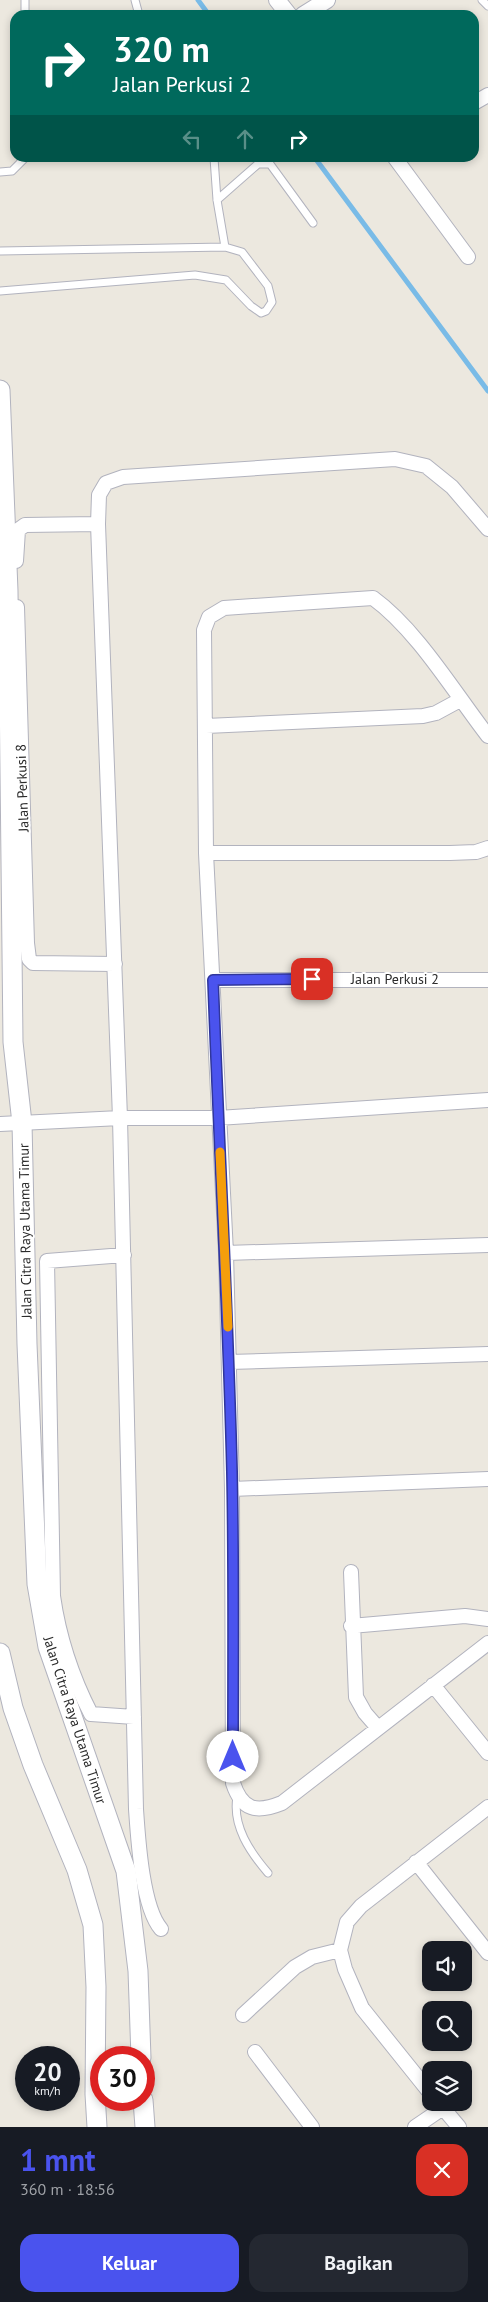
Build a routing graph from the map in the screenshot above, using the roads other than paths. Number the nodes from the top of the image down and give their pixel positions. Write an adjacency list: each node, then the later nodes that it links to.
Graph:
1 (277, 0): 5 (street)
2 (328, 0): 6 (street)
3 (482, 0): 4 (lane)
4 (488, 6)
5 (285, 10)
6 (311, 10)
7 (21, 162): 10 (lane)
8 (214, 162): 11 (lane)
9 (398, 162): 15 (street)
10 (0, 172)
11 (217, 200): 12 (lane); 13 (lane)
12 (312, 223)
13 (225, 246): 14 (lane); 16 (lane)
14 (0, 251)
15 (468, 256)
16 (0, 291)
17 (0, 390): 18 (main road, Jalan Citra Raya Utama Timur)
18 (3, 486): 24 (main road, Jalan Citra Raya Utama Timur)
19 (98, 524): 20 (street); 27 (street); 27 (street, Jalan Perkusi 8)
20 (488, 529)
21 (460, 700): 22 (street); 22 (street); 23 (street)
22 (206, 726): 26 (street)
23 (488, 736)
24 (5, 836): 33 (main road, Jalan Citra Raya Utama Timur)
25 (488, 848): 26 (street)
26 (206, 853): 28 (street)
27 (114, 964): 31 (street)
28 (213, 980): 29 (street, Jalan Perkusi 2); 32 (street)
29 (488, 980)
30 (488, 1100): 32 (street)
31 (120, 1118): 32 (street); 33 (street); 37 (street)
32 (218, 1118): 36 (street)
33 (22, 1123): 34 (street); 59 (main road, Jalan Citra Raya Utama Timur)
34 (0, 1124)
35 (488, 1245): 36 (street)
36 (226, 1253): 39 (street)
37 (124, 1255): 48 (street); 48 (street)
38 (488, 1354): 39 (street)
39 (229, 1362): 41 (street)
40 (488, 1479): 41 (street)
41 (232, 1489): 51 (street)
42 (351, 1572): 44 (street)
43 (488, 1619): 44 (street)
44 (352, 1626): 49 (street)
45 (488, 1643): 47 (street)
46 (0, 1653): 65 (main road)
47 (433, 1685): 49 (street); 50 (street)
48 (134, 1717): 55 (street)
49 (378, 1728): 51 (street)
50 (488, 1753)
51 (237, 1796): 54 (lane)
52 (488, 1807): 53 (street)
53 (416, 1862): 56 (street); 57 (street)
54 (268, 1873)
55 (161, 1929)
56 (340, 1950): 58 (street); 61 (street)
57 (488, 1953)
58 (243, 2014)
59 (141, 2046)
60 (255, 2052): 67 (street)
61 (422, 2083)
62 (144, 2111): 66 (main road)
63 (433, 2111): 68 (street)
64 (445, 2111): 69 (street)
65 (96, 2127)
66 (145, 2127)
67 (312, 2127)
68 (415, 2127)
69 (459, 2127)

